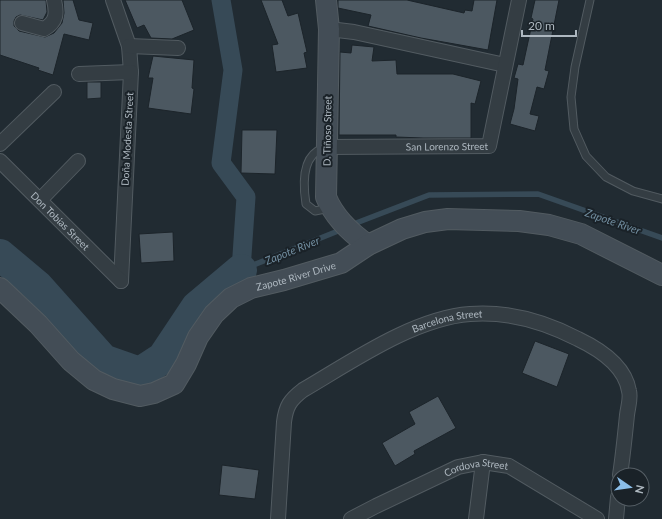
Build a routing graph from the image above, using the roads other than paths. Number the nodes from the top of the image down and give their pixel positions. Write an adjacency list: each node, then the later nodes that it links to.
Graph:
1 (54, 0): 6 (street)
2 (113, 0): 8 (street, Doña Modesta Street)
3 (326, 0): 7 (street, D. Tiñoso Street)
4 (519, 0): 10 (street, San Lorenzo Street)
5 (590, 0): 18 (lane)
6 (22, 23)
7 (329, 28): 10 (street); 15 (street, D. Tiñoso Street)
8 (129, 46): 9 (street); 11 (street, Doña Modesta Street)
9 (178, 48)
10 (505, 65): 15 (street, San Lorenzo Street)
11 (130, 72): 12 (street); 22 (street, Doña Modesta Street)
12 (79, 74)
13 (54, 92): 14 (street)
14 (0, 144)
15 (327, 147): 20 (street, D. Tiñoso Street)
16 (0, 161): 19 (street, Don Tobias Street)
17 (78, 161): 19 (street)
18 (662, 199)
19 (40, 200): 22 (street, Don Tobias Street)
20 (362, 241): 21 (street, Zapote River Drive); 23 (street, Zapote River Drive)
21 (662, 275)
22 (121, 281)
23 (0, 288)
24 (483, 462): 28 (street, Cordova Street); 29 (street); 30 (street, Cordova Street)
25 (621, 467): 27 (street, Barcelona Street)
26 (617, 507): 31 (street)
27 (278, 519)
28 (351, 519)
29 (476, 519)
30 (597, 519)
31 (616, 519)

